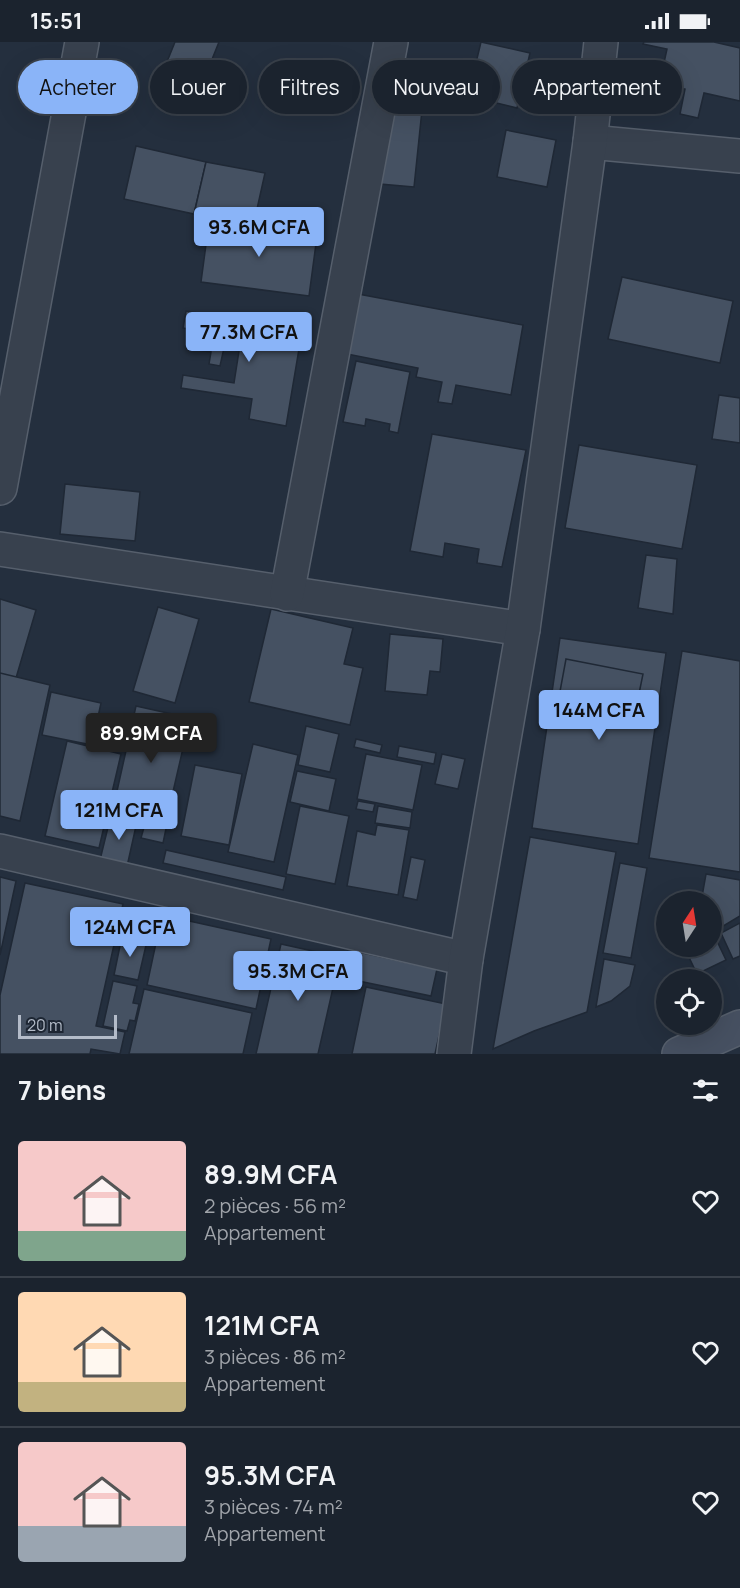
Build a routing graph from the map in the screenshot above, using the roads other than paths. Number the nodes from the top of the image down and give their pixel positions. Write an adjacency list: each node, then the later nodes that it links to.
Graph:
1 (82, 42): 6 (street)
2 (391, 42): 8 (street)
3 (601, 42): 4 (street)
4 (590, 142): 5 (street); 9 (street)
5 (740, 156)
6 (0, 488)
7 (0, 549): 8 (street)
8 (287, 594): 9 (street)
9 (523, 629): 11 (street)
10 (0, 851): 11 (street)
11 (466, 959): 13 (street)
12 (740, 1027): 14 (street)
13 (454, 1054)
14 (680, 1054)

